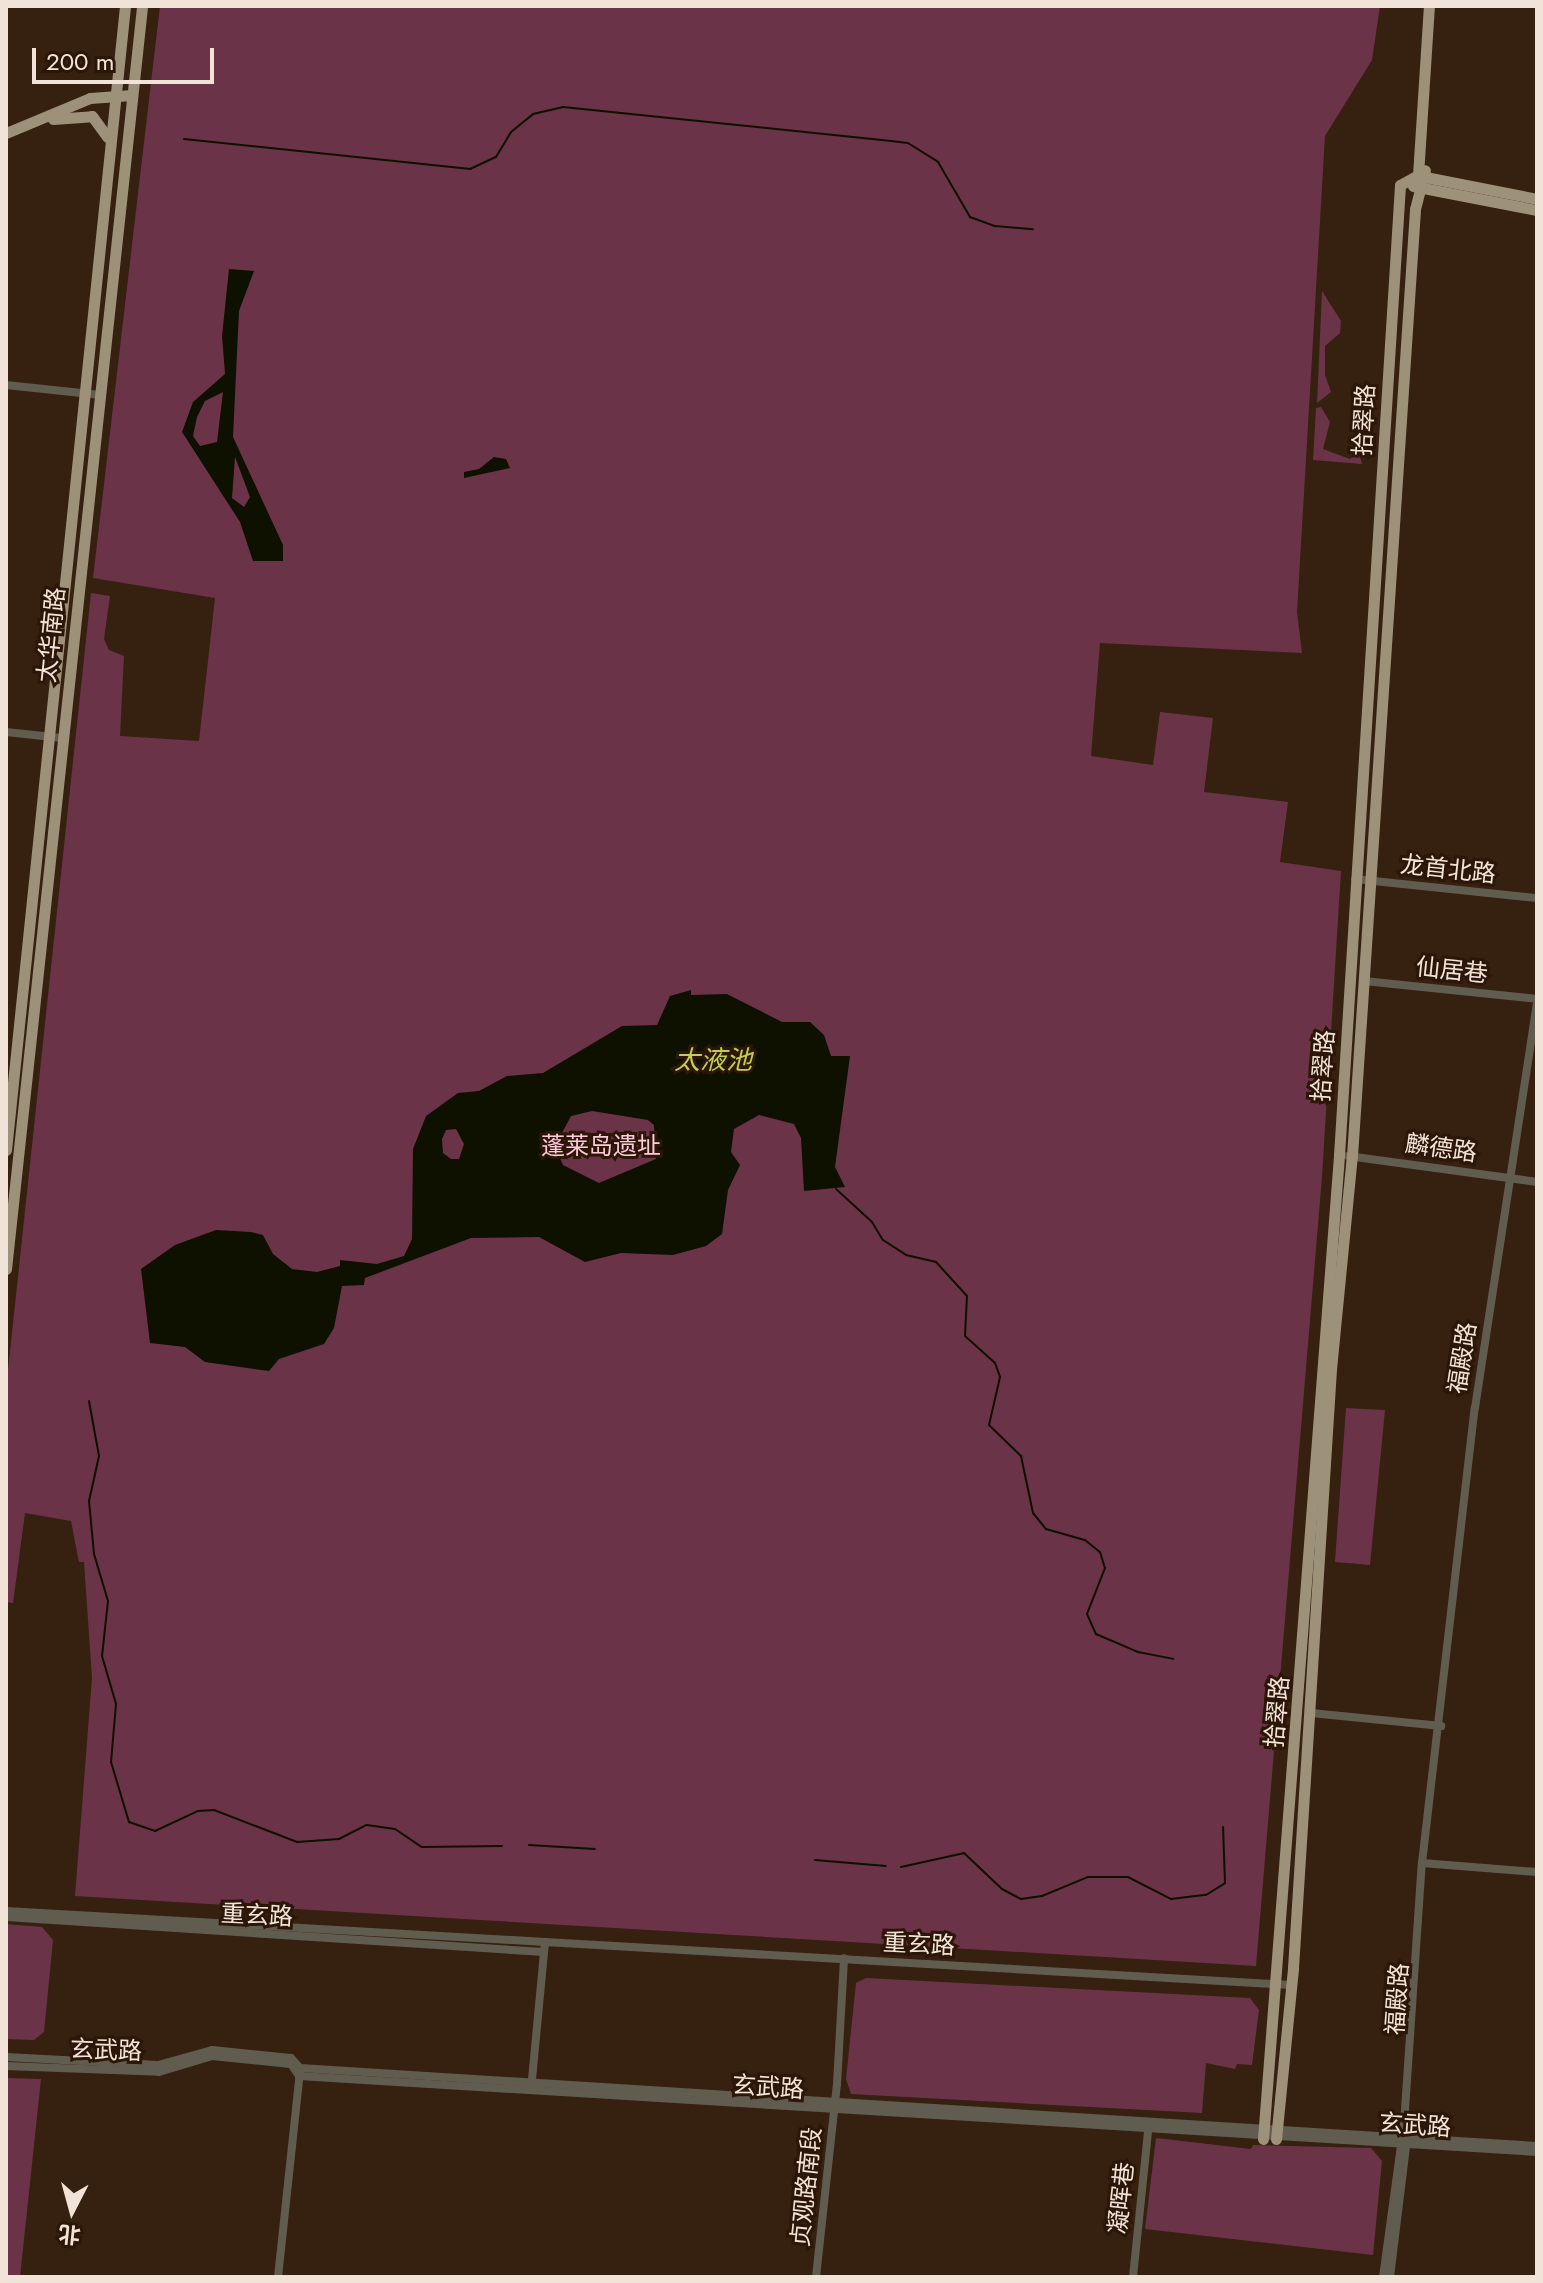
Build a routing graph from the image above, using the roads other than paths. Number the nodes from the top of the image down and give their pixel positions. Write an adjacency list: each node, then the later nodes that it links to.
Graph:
1 (125, 6): 4 (main road, 太华南路)
2 (142, 6): 5 (main road, 太华南路)
3 (1432, 6): 9 (main road, 拾翠路)
4 (114, 96): 5 (main road); 6 (main road); 7 (main road); 8 (main road, 太华南路)
5 (132, 98): 14 (main road, 太华南路)
6 (53, 119): 7 (main road); 8 (main road)
7 (6, 136)
8 (109, 147): 13 (main road, 太华南路)
9 (1421, 179): 10 (main road); 11 (main road); 17 (main road, 拾翠路); 18 (main road, 拾翠路)
10 (1537, 199)
11 (1537, 210)
12 (6, 385): 13 (street)
13 (85, 393): 14 (street); 16 (main road, 太华南路)
14 (100, 395): 16 (main road, 太华南路)
15 (6, 732): 16 (street)
16 (56, 737): 22 (main road, 太华南路); 23 (main road, 太华南路)
17 (1355, 879): 18 (street, 龙首北路); 25 (main road, 拾翠路)
18 (1369, 880): 19 (street, 龙首北路); 20 (main road, 拾翠路)
19 (1537, 898)
20 (1364, 981): 21 (street, 仙居巷); 25 (main road, 拾翠路)
21 (1537, 1001): 26 (street, 福殿路)
22 (9, 1098): 23 (street); 24 (main road, 太华南路)
23 (25, 1100): 28 (main road, 太华南路)
24 (6, 1150)
25 (1346, 1155): 26 (street, 麟德路); 29 (main road, 拾翠路); 37 (main road, 拾翠路)
26 (1510, 1178): 27 (street, 麟德路); 30 (street, 福殿路)
27 (1537, 1182)
28 (6, 1269)
29 (1311, 1713): 30 (street); 37 (main road, 拾翠路)
30 (1439, 1724): 31 (street, 福殿路)
31 (1424, 1863): 32 (street); 45 (street, 福殿路)
32 (1537, 1872)
33 (6, 1911): 35 (street, 重玄路)
34 (6, 1917): 35 (street, 重玄路)
35 (544, 1947): 36 (street, 重玄路); 41 (street)
36 (844, 1958): 37 (street, 重玄路); 42 (street, 贞观路南段)
37 (1284, 1985): 44 (main road, 拾翠路)
38 (6, 2057): 40 (street, 玄武路)
39 (6, 2066): 40 (street, 玄武路)
40 (300, 2072): 41 (street, 玄武路); 48 (street)
41 (531, 2088): 42 (street, 玄武路)
42 (834, 2108): 43 (street, 玄武路); 49 (street, 贞观路南段)
43 (1149, 2126): 44 (street, 玄武路); 50 (street, 凝晖巷)
44 (1270, 2135): 45 (street, 玄武路)
45 (1404, 2140): 46 (street, 玄武路); 47 (street, 玄武路); 51 (street); 52 (street)
46 (1537, 2146)
47 (1537, 2152)
48 (278, 2277)
49 (816, 2277)
50 (1133, 2277)
51 (1383, 2277)
52 (1390, 2277)

